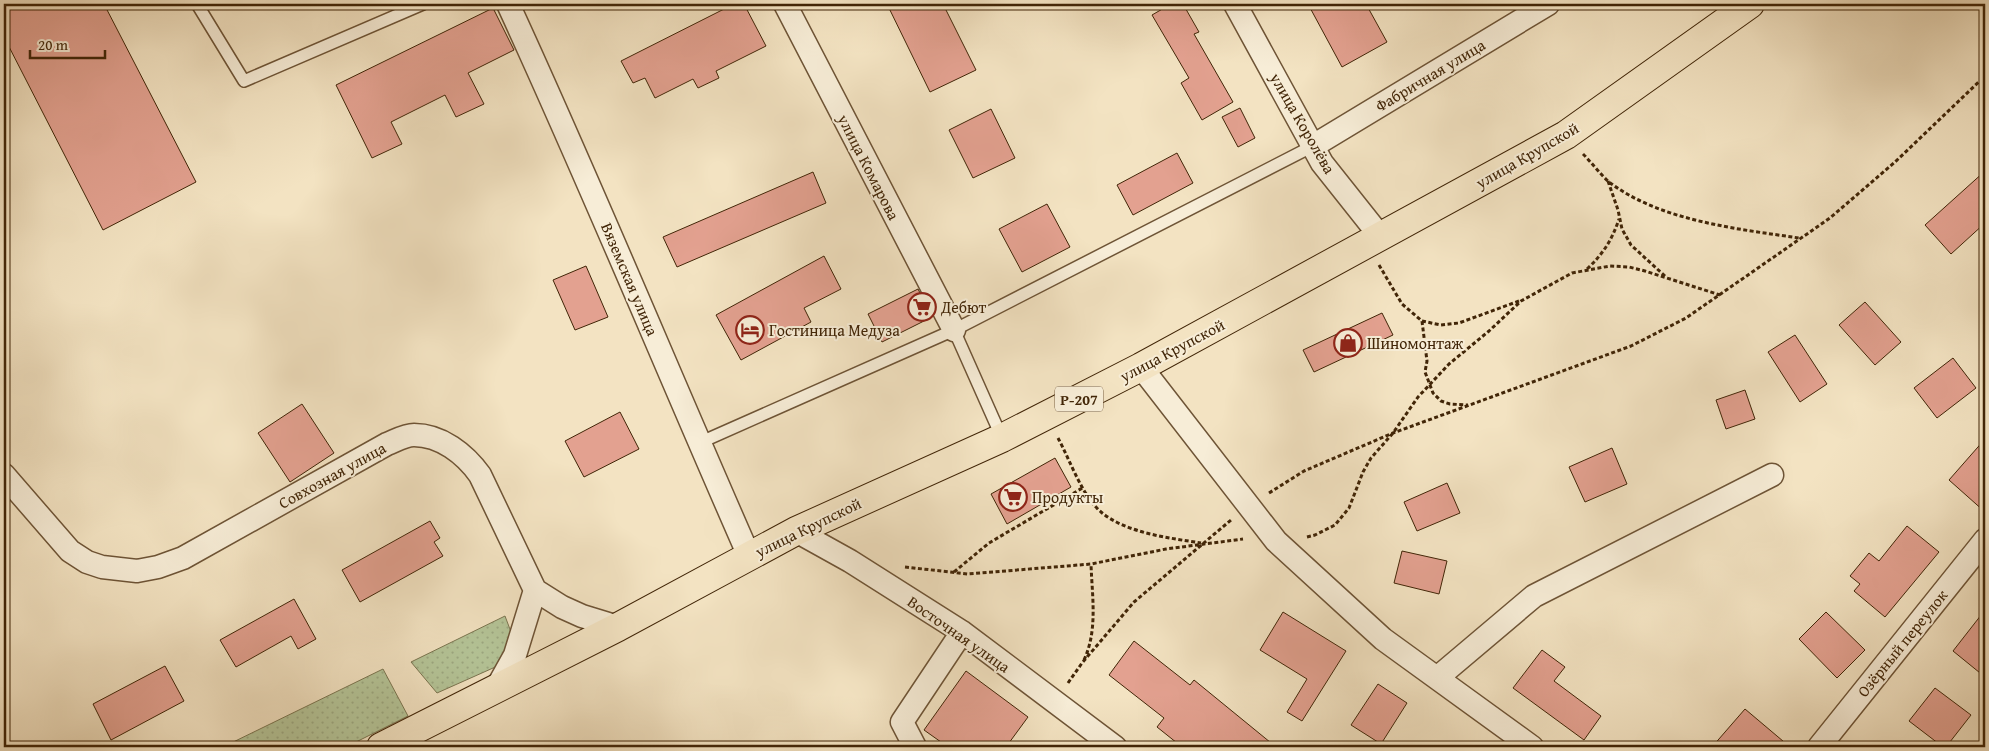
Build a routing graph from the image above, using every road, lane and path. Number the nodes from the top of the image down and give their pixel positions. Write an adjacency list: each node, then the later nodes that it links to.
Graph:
1 (197, 4): 2 (lane)
2 (423, 4)
3 (508, 4): 27 (street, Вяземская улица)
4 (785, 4): 20 (street, улица Комарова)
5 (1235, 4): 10 (street, улица Королёва)
6 (1548, 4): 10 (street, Фабричная улица)
7 (1750, 4): 9 (main road, улица Крупской / Р-207)
8 (1985, 76): 13 (path)
9 (1566, 135): 11 (path); 14 (main road, улица Крупской / Р-207)
10 (1313, 146): 14 (street, улица Королёва); 20 (lane)
11 (1608, 181): 12 (path); 13 (path)
12 (1619, 216): 15 (path); 16 (path)
13 (1800, 238): 17 (path)
14 (1374, 239): 19 (path); 21 (main road, улица Крупской / Р-207)
15 (1586, 270): 16 (path); 18 (path)
16 (1668, 278): 17 (path)
17 (1720, 295): 23 (path)
18 (1521, 301): 19 (path); 22 (path)
19 (1422, 321): 22 (path)
20 (954, 330): 26 (lane); 27 (lane)
21 (1141, 367): 24 (main road, улица Крупской / Р-207); 31 (street)
22 (1429, 385): 23 (path); 25 (path)
23 (1471, 406): 25 (path)
24 (1047, 415): 26 (main road, улица Крупской / Р-207); 30 (path)
25 (1393, 433): 31 (path); 34 (path)
26 (1002, 438): 32 (main road, улица Крупской / Р-207)
27 (699, 443): 36 (street, Вяземская улица)
28 (1772, 474): 44 (street)
29 (4, 475): 40 (street, Совхозная улица)
30 (1084, 487): 35 (path); 39 (path)
31 (1248, 506): 34 (street); 35 (path)
32 (796, 531): 36 (main road, улица Крупской / Р-207); 42 (street, Восточная улица)
33 (1985, 540): 51 (street, Озёрный переулок)
34 (1276, 541): 35 (path); 44 (street)
35 (1204, 543): 37 (path); 43 (path)
36 (749, 556): 41 (main road, улица Крупской / Р-207)
37 (1091, 564): 39 (path); 43 (path)
38 (897, 566): 39 (path)
39 (954, 572)
40 (535, 590): 41 (street); 45 (street)
41 (618, 626): 45 (main road, улица Крупской / Р-207)
42 (962, 632): 46 (street, Восточная улица); 48 (street)
43 (1082, 663): 46 (path)
44 (1437, 678): 50 (street)
45 (496, 689): 47 (main road, улица Крупской / Р-207)
46 (1055, 702): 49 (street, Восточная улица)
47 (381, 747)
48 (915, 747)
49 (1115, 747)
50 (1532, 747)
51 (1819, 747)

